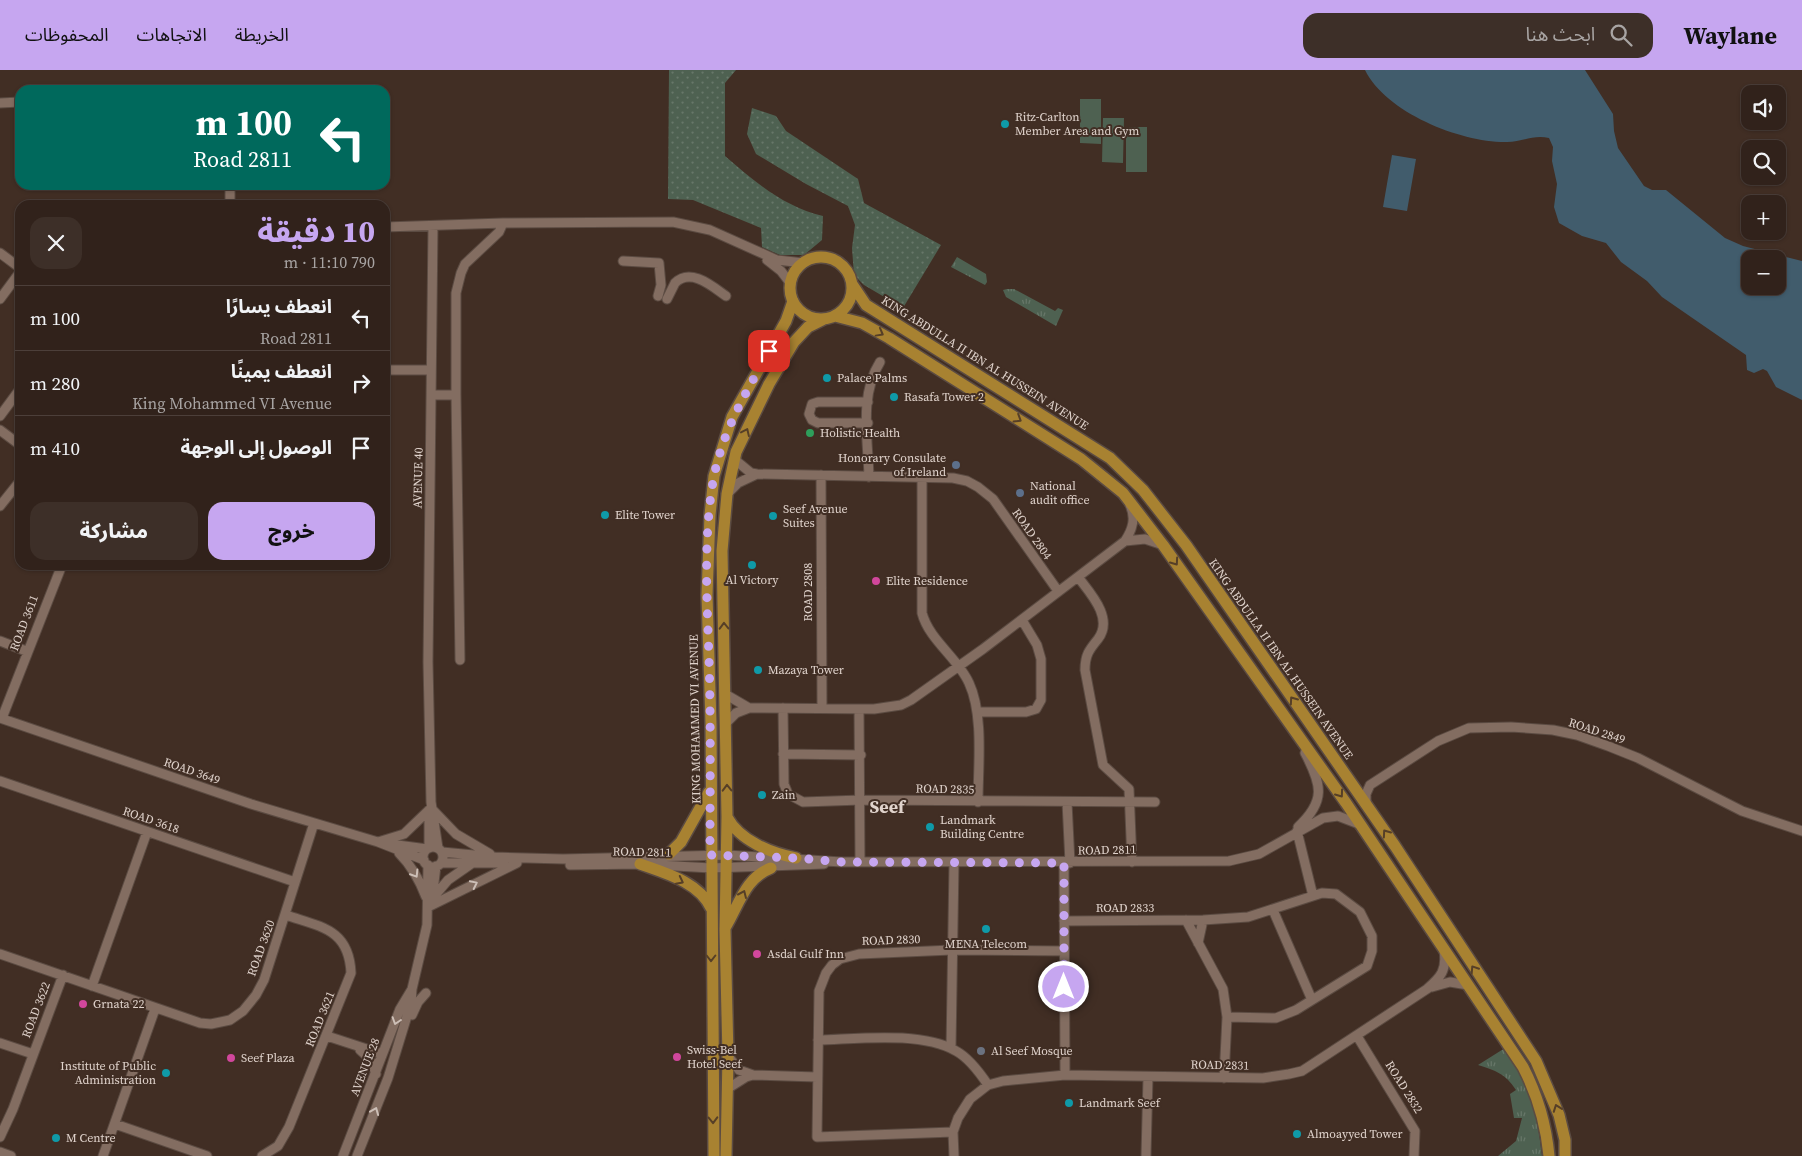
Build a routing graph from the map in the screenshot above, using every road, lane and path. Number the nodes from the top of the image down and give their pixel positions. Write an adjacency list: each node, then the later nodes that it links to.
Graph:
1 (15, 102): 2 (street)
2 (0, 103)
3 (503, 223): 4 (street); 6 (street); 24 (street)
4 (432, 226): 5 (street); 22 (street, AVENUE 40)
5 (390, 227)
6 (746, 246): 9 (street); 12 (street)
7 (0, 253): 10 (street)
8 (623, 261): 14 (street)
9 (804, 263): 12 (main road); 13 (main road)
10 (15, 264)
11 (15, 279): 16 (street)
12 (790, 284): 18 (main road)
13 (852, 284): 19 (main road); 63 (main road, KING ABDULLA II IBN AL HUSSEIN AVENUE, one-way to 13)
14 (658, 296)
15 (726, 296): 17 (street)
16 (0, 299)
17 (668, 299)
18 (793, 300): 19 (main road); 64 (main road, KING MOHAMMED VI AVENUE)
19 (829, 317): 31 (main road, one-way to 19); 37 (main road, one-way to 37)
20 (880, 362): 26 (street)
21 (390, 370): 22 (street)
22 (431, 370): 23 (street, AVENUE 40)
23 (431, 395): 24 (street); 71 (street, AVENUE 40)
24 (456, 395): 48 (street)
25 (15, 396): 27 (street)
26 (868, 402): 28 (street); 28 (street)
27 (0, 416)
28 (868, 423): 34 (street)
29 (0, 430): 30 (street)
30 (15, 441)
31 (734, 460): 32 (street); 38 (main road)
32 (757, 474): 33 (street, ROAD 2804); 38 (street)
33 (820, 476): 34 (street, ROAD 2804); 53 (street, ROAD 2808)
34 (869, 477): 35 (street, ROAD 2804)
35 (922, 477): 44 (street, ROAD 2804); 49 (street)
36 (15, 487): 39 (street)
37 (1123, 493): 40 (street); 41 (main road)
38 (727, 494): 50 (main road, one-way to 38)
39 (0, 506)
40 (1125, 541): 41 (street); 43 (street)
41 (1163, 545): 58 (main road, one-way to 58)
42 (60, 570): 47 (street, ROAD 3611)
43 (1078, 577): 44 (street); 66 (street)
44 (1058, 591): 45 (street)
45 (1022, 620): 49 (street); 55 (street)
46 (0, 642): 47 (street)
47 (26, 651): 56 (street, ROAD 3611)
48 (460, 660)
49 (958, 665): 54 (street); 55 (street)
50 (725, 694): 51 (street); 57 (main road)
51 (749, 708): 52 (street); 57 (street)
52 (783, 708): 53 (street); 59 (street, ROAD 2835)
53 (822, 708): 54 (street)
54 (859, 709): 60 (street)
55 (977, 712): 67 (street)
56 (1, 718): 73 (street, ROAD 3649)
57 (726, 723): 72 (main road, one-way to 57)
58 (1294, 731): 74 (main road, one-way to 74); 78 (street, ROAD 2811)
59 (783, 754): 60 (street); 65 (street, ROAD 2835)
60 (861, 756): 65 (street)
61 (1381, 776): 63 (street, ROAD 2849); 70 (street, ROAD 2849); 76 (street, ROAD 2849)
62 (0, 781): 77 (street, ROAD 3618)
63 (1349, 781): 70 (main road, KING ABDULLA II IBN AL HUSSEIN AVENUE)
64 (710, 790): 82 (main road); 83 (main road, KING MOHAMMED VI AVENUE)
65 (862, 800): 67 (street, ROAD 2835); 88 (street)
66 (1131, 801): 68 (street, ROAD 2835); 69 (street, ROAD 2835); 89 (street)
67 (978, 802): 68 (street, ROAD 2835)
68 (1067, 802): 93 (street)
69 (1155, 802)
70 (1366, 805): 158 (main road, KING ABDULLA II IBN AL HUSSEIN AVENUE, one-way to 70)
71 (431, 807): 79 (street); 80 (street, AVENUE 40); 85 (street)
72 (727, 817): 84 (main road); 86 (main road)
73 (314, 823): 79 (street, ROAD 3649); 99 (street, ROAD 3620)
74 (1359, 824): 75 (street, ROAD 2811); 110 (main road)
75 (1297, 830): 78 (street, ROAD 2811); 100 (street)
76 (1802, 830)
77 (147, 832): 99 (street, ROAD 3618); 116 (street)
78 (1288, 836): 89 (street, ROAD 2811)
79 (378, 842): 80 (street, ROAD 3649); 81 (street, ROAD 3649)
80 (434, 849): 85 (street, ROAD 2811); 94 (street); 94 (street)
81 (396, 850): 94 (street, ROAD 3649); 101 (street, one-way to 101)
82 (669, 854): 83 (street, ROAD 2811); 85 (street, ROAD 2811)
83 (710, 855): 84 (street, ROAD 2811); 96 (main road, KING MOHAMMED VI AVENUE)
84 (727, 855): 86 (street, ROAD 2811); 97 (main road)
85 (494, 857)
86 (796, 858): 87 (street, ROAD 2811)
87 (842, 862): 88 (street, ROAD 2811); 98 (street, ROAD 2811)
88 (860, 862): 92 (street, ROAD 2811)
89 (1132, 862): 93 (street, ROAD 2811)
90 (474, 863): 91 (street, ROAD 2811); 94 (street, ROAD 2811); 101 (street)
91 (518, 863): 95 (street, ROAD 2811); 101 (street, one-way to 91)
92 (954, 863): 93 (street, ROAD 2811); 111 (street)
93 (1067, 863): 107 (street)
94 (432, 864): 101 (street, AVENUE 28)
95 (640, 864): 96 (street, ROAD 2811); 102 (main road, one-way to 102)
96 (711, 868): 97 (street, ROAD 2811); 102 (main road, KING MOHAMMED VI AVENUE)
97 (727, 868): 98 (street, ROAD 2811); 108 (main road)
98 (771, 868): 108 (main road, one-way to 98)
99 (295, 882): 104 (street, ROAD 3620)
100 (1313, 896): 103 (street, ROAD 2833); 120 (street, ROAD 2833)
101 (429, 904): 117 (street, AVENUE 28)
102 (711, 909): 152 (main road, KING MOHAMMED VI AVENUE, one-way to 152)
103 (1273, 910): 106 (street, ROAD 2833); 120 (street)
104 (286, 915): 121 (street, ROAD 3620); 124 (street, ROAD 3621)
105 (1186, 920): 106 (street, ROAD 2833); 107 (street, ROAD 2833); 109 (street)
106 (1203, 920): 109 (street)
107 (1064, 921): 112 (street)
108 (724, 930): 132 (main road)
109 (1198, 944): 122 (street)
110 (1444, 946): 115 (main road); 118 (street, ROAD 2831)
111 (952, 950): 112 (street); 126 (street, ROAD 2830); 129 (street)
112 (1064, 951): 135 (street)
113 (0, 954): 114 (street, ROAD 3620)
114 (63, 975): 116 (street, ROAD 3620); 130 (street, ROAD 3622)
115 (1468, 985): 118 (street, ROAD 2831); 157 (main road)
116 (92, 986): 121 (street, ROAD 3620)
117 (412, 989): 123 (street, AVENUE 28); 131 (street, AVENUE 28, one-way to 131)
118 (1427, 990): 125 (street, ROAD 2831)
119 (426, 992): 123 (street)
120 (1312, 1000): 122 (street, ROAD 2833)
121 (155, 1009): 142 (street)
122 (1226, 1016): 139 (street)
123 (403, 1033): 138 (street, AVENUE 28)
124 (327, 1036): 128 (street); 149 (street, ROAD 3621)
125 (1356, 1036): 139 (street, ROAD 2831); 156 (street, ROAD 2832)
126 (818, 1040): 129 (street); 136 (street, ROAD 2830)
127 (0, 1043): 130 (street, ROAD 3622)
128 (356, 1046): 131 (street); 133 (street)
129 (950, 1048): 140 (street)
130 (33, 1054): 144 (street, ROAD 3622)
131 (382, 1054): 133 (street, AVENUE 28); 138 (street)
132 (728, 1056): 134 (street); 141 (main road)
133 (376, 1075): 150 (street, AVENUE 28)
134 (753, 1075): 136 (street); 141 (street)
135 (1065, 1075): 137 (street, ROAD 2831); 140 (street, ROAD 2831)
136 (817, 1077): 143 (street, ROAD 2830)
137 (1148, 1077): 139 (street, ROAD 2831); 155 (street)
138 (388, 1078): 151 (street, AVENUE 28, one-way to 138)
139 (1224, 1078)
140 (988, 1085): 143 (street, ROAD 2831)
141 (727, 1089): 153 (main road)
142 (115, 1124): 147 (street); 148 (street)
143 (953, 1132): 154 (street, ROAD 2831)
144 (0, 1137)
145 (0, 1152): 146 (street)
146 (10, 1156)
147 (103, 1156)
148 (206, 1156)
149 (262, 1156)
150 (344, 1156)
151 (357, 1156)
152 (714, 1156)
153 (726, 1156)
154 (954, 1156)
155 (1146, 1156)
156 (1414, 1156)
157 (1549, 1156)
158 (1565, 1156)

